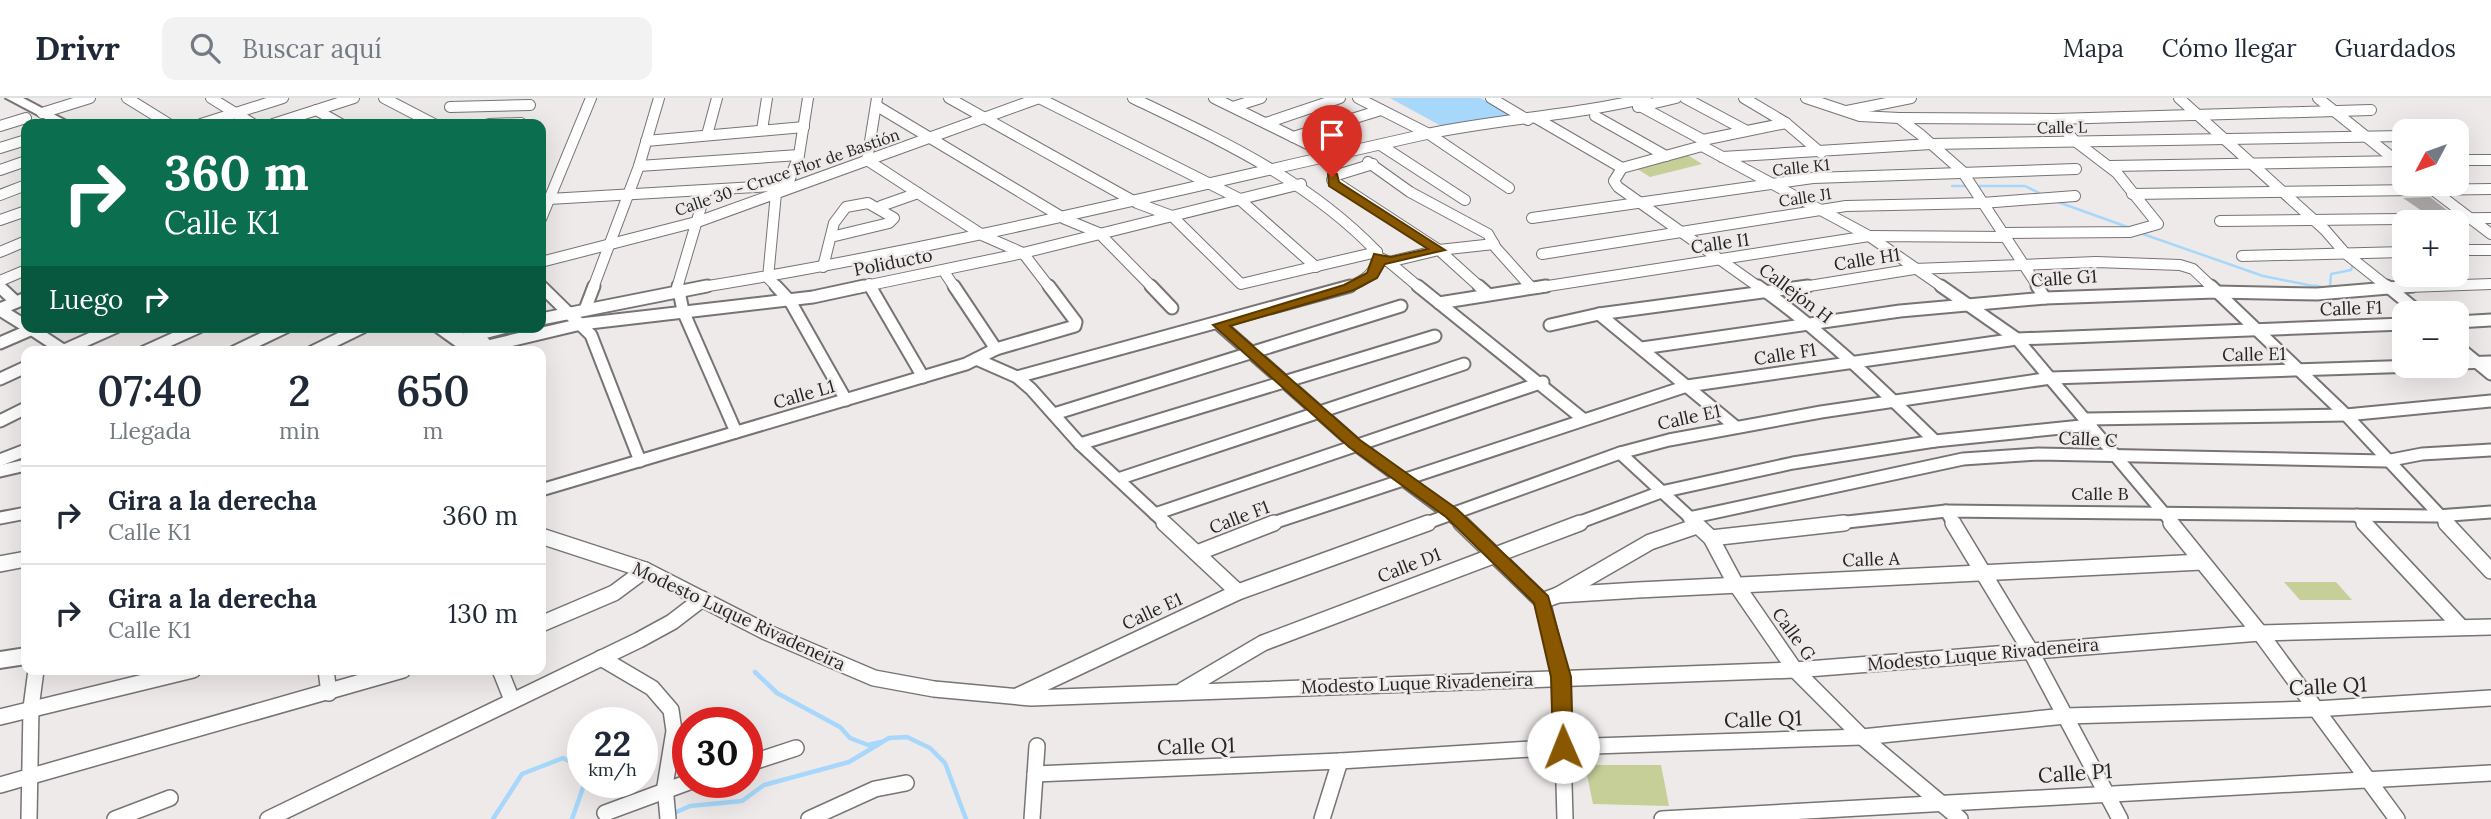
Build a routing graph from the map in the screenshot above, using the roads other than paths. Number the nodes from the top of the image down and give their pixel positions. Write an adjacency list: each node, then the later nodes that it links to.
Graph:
1 (13, 98): 43 (street)
2 (90, 98): 43 (street)
3 (127, 98): 46 (street)
4 (211, 98): 40 (street)
5 (283, 98): 40 (street)
6 (354, 98): 35 (street)
7 (384, 98): 51 (street)
8 (591, 98): 116 (street)
9 (659, 98): 70 (street)
10 (717, 98): 64 (street)
11 (768, 98): 61 (street)
12 (808, 98): 60 (street)
13 (949, 98): 44 (street)
14 (1039, 98): 44 (street, Calle 30 - Cruce Flor de Bastión); 99 (street)
15 (1133, 98): 93 (street)
16 (1214, 98): 34 (street)
17 (1261, 98): 34 (street)
18 (1340, 98): 57 (street)
19 (1358, 98): 36 (street)
20 (1676, 98): 31 (street)
21 (1685, 98): 62 (street)
22 (1744, 98): 58 (street)
23 (1806, 98): 38 (street)
24 (1911, 98): 28 (street)
25 (2179, 98): 41 (street)
26 (2318, 98): 39 (street)
27 (1500, 99): 53 (street)
28 (1884, 100): 38 (street)
29 (532, 102): 33 (street); 52 (street)
30 (877, 102): 68 (street); 84 (street)
31 (1643, 102): 42 (street); 53 (street, Poliducto); 73 (street)
32 (0, 104): 43 (street)
33 (450, 107)
34 (1233, 107): 57 (street)
35 (317, 110): 49 (street); 50 (street)
36 (1381, 110): 63 (street); 66 (street)
37 (2371, 110): 39 (street)
38 (1847, 111): 45 (street)
39 (2337, 112): 41 (street); 67 (street)
40 (236, 113): 47 (street); 48 (street)
41 (2196, 114): 54 (street); 69 (street)
42 (1595, 116): 55 (street); 80 (street)
43 (36, 118)
44 (986, 118): 68 (street, Calle 30 - Cruce Flor de Bastión); 118 (street)
45 (1899, 118): 54 (street); 74 (street)
46 (161, 119)
47 (217, 119)
48 (245, 119)
49 (289, 119)
50 (332, 119)
51 (424, 119)
52 (523, 119)
53 (1532, 119): 63 (street, Poliducto); 94 (street)
54 (2055, 119): 71 (street)
55 (1573, 120)
56 (21, 121): 59 (street)
57 (1266, 123): 66 (street)
58 (1786, 123): 62 (street); 77 (street)
59 (0, 126)
60 (804, 127): 61 (street); 79 (street)
61 (762, 130): 64 (street)
62 (1745, 130): 73 (street)
63 (1429, 134): 75 (street, Poliducto); 102 (street)
64 (707, 135): 70 (street)
65 (2392, 136): 67 (street, Calle L)
66 (1293, 137): 82 (street)
67 (2370, 137): 69 (street, Calle L); 81 (street)
68 (929, 138): 84 (street, Calle 30 - Cruce Flor de Bastión); 129 (street)
69 (2225, 139): 71 (street, Calle L); 87 (street)
70 (646, 141): 91 (street)
71 (2075, 141): 74 (street, Calle L); 92 (street)
72 (21, 142): 76 (street)
73 (1702, 143): 80 (street); 83 (street)
74 (1931, 145): 77 (street, Calle L); 97 (street)
75 (1382, 146): 78 (street, Poliducto); 117 (street)
76 (0, 149)
77 (1821, 153): 83 (street, Calle L)
78 (1347, 154): 82 (street, Poliducto); 89 (street)
79 (799, 155): 91 (street); 103 (street)
80 (1665, 156): 94 (street)
81 (2392, 156)
82 (1334, 157): 93 (street, Poliducto)
83 (1721, 157): 100 (street)
84 (867, 160): 103 (street, Calle 30 - Cruce Flor de Bastión); 109 (street)
85 (2469, 160): 86 (street)
86 (2491, 160)
87 (2251, 162): 90 (street); 92 (street); 108 (street)
88 (21, 163): 96 (street)
89 (1373, 164): 143 (street); 145 (street)
90 (2392, 164)
91 (639, 166): 112 (street)
92 (2110, 166): 110 (street)
93 (1275, 167): 98 (street); 99 (street, Poliducto)
94 (1622, 168): 120 (street, Callejón H)
95 (2076, 169): 97 (street, Calle K1)
96 (0, 170)
97 (1962, 171): 100 (street, Calle K1); 119 (street)
98 (1301, 184): 115 (street, Poliducto); 154 (street)
99 (1207, 185): 115 (street); 118 (street, Poliducto)
100 (1772, 186): 120 (street, Calle K1); 123 (street)
101 (21, 187): 111 (street)
102 (1510, 188)
103 (783, 189): 105 (street); 132 (street, Calle 30 - Cruce Flor de Bastión); 163 (street)
104 (2491, 189): 106 (street)
105 (706, 190): 112 (street); 132 (street)
106 (2469, 190)
107 (2392, 191): 108 (street)
108 (2283, 192): 110 (street); 131 (street)
109 (918, 193): 122 (street); 139 (street)
110 (2133, 194): 134 (street)
111 (0, 195)
112 (629, 195): 116 (street); 144 (street)
113 (2076, 196): 119 (street, Calle J1)
114 (2441, 196): 127 (street)
115 (1238, 198): 125 (street, Poliducto); 159 (street)
116 (549, 199): 121 (street)
117 (1465, 200)
118 (1137, 202): 125 (street); 129 (street, Poliducto)
119 (1982, 203): 123 (street, Calle J1); 138 (street)
120 (1642, 204): 126 (street, Calle K1); 136 (street, Callejón H)
121 (546, 206)
122 (881, 206): 141 (street); 141 (street)
123 (1818, 211): 136 (street, Calle J1); 140 (street)
124 (21, 213): 130 (street)
125 (1172, 215): 135 (street, Poliducto); 159 (street)
126 (1532, 218)
127 (2470, 218): 128 (street); 131 (street); 137 (street)
128 (2491, 218)
129 (1065, 219): 135 (street); 139 (street, Poliducto)
130 (0, 220)
131 (2313, 220): 133 (street); 151 (street)
132 (700, 221): 144 (street, Calle 30 - Cruce Flor de Bastión); 170 (street)
133 (2220, 221)
134 (2130, 232): 138 (street, Calle I1)
135 (1099, 233): 150 (street, Poliducto); 183 (street)
136 (1684, 233): 152 (street, Calle J1); 155 (street, Callejón H)
137 (2491, 234)
138 (2005, 235): 140 (street, Calle I1); 157 (street)
139 (984, 236): 150 (street); 158 (street, Poliducto)
140 (1869, 236): 155 (street, Calle I1); 160 (street)
141 (831, 237): 158 (street)
142 (21, 243): 148 (street)
143 (1494, 244): 145 (street); 168 (street)
144 (611, 245): 156 (street, Calle 30 - Cruce Flor de Bastión); 182 (street)
145 (1439, 250): 154 (street); 174 (street)
146 (2469, 250): 147 (street)
147 (2491, 250)
148 (0, 252)
149 (2392, 252): 151 (street)
150 (1023, 253): 161 (street, Poliducto); 218 (street, Calle L1)
151 (2345, 253): 153 (street); 169 (street)
152 (1542, 254)
153 (2242, 256)
154 (1381, 257): 159 (street); 179 (street); 195 (street)
155 (1723, 260): 168 (street, Calle I1); 173 (street, Callejón H)
156 (546, 261)
157 (2027, 266): 160 (street, Calle H1); 172 (street, Calle H1); 175 (street)
158 (823, 267): 163 (street, Poliducto)
159 (1316, 267)
160 (1914, 269): 173 (street, Calle H1); 180 (street)
161 (943, 270): 165 (street, Poliducto); 218 (street)
162 (21, 272): 164 (street)
163 (768, 278): 170 (street, Poliducto); 177 (street)
164 (0, 281)
165 (869, 284): 177 (street, Poliducto); 231 (street)
166 (2491, 284): 169 (street, Calle G1)
167 (0, 287): 176 (street)
168 (1531, 287): 174 (street, Calle I1)
169 (2390, 287): 172 (street, Calle G1); 178 (street)
170 (677, 289): 182 (street, Poliducto); 185 (street)
171 (546, 291): 186 (street)
172 (2215, 292): 175 (street, Calle G1); 198 (street)
173 (1767, 293): 187 (street, Calle H1); 192 (street, Callejón H)
174 (1488, 294): 179 (street, Calle I1)
175 (2045, 298): 180 (street, Calle G1)
176 (21, 300): 184 (street)
177 (790, 301): 185 (street, Poliducto); 238 (street)
178 (2406, 301)
179 (1439, 303): 236 (street)
180 (1970, 304): 192 (street, Calle G1); 209 (street)
181 (1401, 306): 219 (street)
182 (586, 307): 186 (street, Poliducto)
183 (1172, 308)
184 (0, 309): 191 (street)
185 (683, 311): 193 (street, Poliducto); 249 (street)
186 (568, 312): 188 (street, Poliducto); 193 (street)
187 (1599, 314): 196 (street, Calle H1); 217 (street)
188 (546, 317)
189 (2491, 320): 190 (street)
190 (2469, 321)
191 (21, 322)
192 (1808, 322): 217 (street, Calle G1); 222 (street, Callejón H)
193 (581, 324): 197 (street, Poliducto); 258 (street)
194 (2392, 324): 198 (street, Calle F1)
195 (1220, 325): 219 (street); 232 (street)
196 (1550, 325)
197 (546, 330)
198 (2256, 330): 209 (street, Calle F1); 229 (street)
199 (21, 333): 211 (street)
200 (38, 333): 212 (street)
201 (103, 333): 213 (street)
202 (185, 333): 214 (street)
203 (274, 333): 215 (street)
204 (351, 333): 216 (street)
205 (453, 333): 210 (street)
206 (495, 333): 210 (street)
207 (528, 333): 210 (street, Poliducto)
208 (1434, 335): 235 (street)
209 (2017, 339): 222 (street, Calle F1); 233 (street)
210 (476, 342)
211 (0, 343)
212 (56, 346)
213 (74, 346)
214 (157, 346)
215 (246, 346)
216 (324, 346)
217 (1642, 348): 237 (street)
218 (996, 349): 221 (street, Calle L1)
219 (1250, 353): 235 (street); 243 (street)
220 (2469, 356): 224 (street)
221 (976, 359): 231 (street, Calle L1); 232 (street)
222 (1853, 361): 237 (street, Calle F1); 239 (street, Callejón H)
223 (2469, 362): 224 (street)
224 (2477, 362): 225 (street); 230 (street)
225 (2491, 362)
226 (1464, 365): 242 (street)
227 (2392, 367): 229 (street, Calle E1)
228 (21, 369): 234 (street)
229 (2302, 372): 233 (street, Calle E1); 244 (street)
230 (2491, 374)
231 (923, 377): 238 (street, Calle L1)
232 (1017, 377): 243 (street)
233 (2051, 378): 239 (street, Calle E1); 247 (street)
234 (0, 379)
235 (1281, 382): 242 (street); 251 (street)
236 (1543, 382): 245 (street); 252 (street)
237 (1687, 386): 245 (street, Calle F1); 248 (street)
238 (846, 400): 249 (street, Calle L1)
239 (1895, 401): 248 (street, Calle E1); 250 (street, Callejón H)
240 (2491, 401): 244 (street, Calle D1)
241 (21, 410): 246 (street)
242 (1323, 413): 252 (street); 263 (street)
243 (1054, 414): 251 (street)
244 (2346, 415): 247 (street, Calle D1); 259 (street)
245 (1583, 419): 262 (street, Calle F1)
246 (0, 421)
247 (2089, 422): 250 (street, Calle D1); 256 (street)
248 (1736, 427): 255 (street, Calle E1)
249 (736, 432): 258 (street, Calle L1)
250 (1935, 441): 265 (street, Calle D1)
251 (1080, 444): 263 (street)
252 (1355, 444): 262 (street); 271 (street)
253 (2491, 450): 259 (street, Calle C)
254 (21, 452): 257 (street)
255 (1620, 453): 265 (street, Calle G); 269 (street, Calle E1)
256 (2117, 458): 259 (street, Calle C); 267 (street); 275 (street, Calle C)
257 (0, 460)
258 (640, 461): 264 (street, Calle L1)
259 (2386, 461): 273 (street)
260 (21, 466): 261 (street)
261 (0, 471)
262 (1402, 478): 269 (street); 278 (street, Calle F1)
263 (1118, 479): 271 (street)
264 (546, 489)
265 (1661, 492): 275 (street, Calle G); 279 (street, Calle D1)
266 (1946, 511): 267 (street, Calle B); 277 (street, Calle B); 285 (street)
267 (2162, 511): 272 (street, Calle B); 281 (street)
268 (2491, 512): 273 (street, Calle B)
269 (1451, 513): 279 (street); 287 (street, Calle E1)
270 (21, 514): 274 (street)
271 (1155, 514): 278 (street)
272 (2357, 515): 273 (street, Calle B); 292 (street)
273 (2437, 516): 283 (street)
274 (0, 518)
275 (1693, 522): 277 (street, Calle G); 288 (street, Calle C)
276 (546, 538): 284 (street, Modesto Luque Rivadeneira)
277 (1711, 538): 286 (street, Calle G)
278 (1197, 553): 287 (street)
279 (1492, 554): 290 (street); 306 (street, Calle D1)
280 (21, 560): 282 (street)
281 (2202, 562): 285 (street, Calle A); 294 (street)
282 (0, 564)
283 (2490, 568)
284 (645, 570): 289 (street, Modesto Luque Rivadeneira); 291 (street)
285 (1985, 575): 286 (street, Calle A); 295 (street)
286 (1735, 583): 288 (street, Calle A); 299 (street, Calle G)
287 (1238, 592): 308 (street, Calle E1)
288 (1558, 595): 290 (street, Calle A)
289 (702, 599): 297 (street); 308 (street, Modesto Luque Rivadeneira)
290 (1542, 601): 305 (street)
291 (546, 622)
292 (2461, 627): 293 (street, Modesto Luque Rivadeneira); 294 (street, Modesto Luque Rivadeneira)
293 (2491, 627)
294 (2260, 633): 295 (street, Modesto Luque Rivadeneira); 312 (street)
295 (2030, 650): 299 (street, Modesto Luque Rivadeneira); 313 (street)
296 (21, 657): 298 (street)
297 (601, 658): 310 (street); 328 (street)
298 (0, 660)
299 (1795, 670): 305 (street, Modesto Luque Rivadeneira); 315 (street, Calle G)
300 (35, 675): 311 (street)
301 (172, 675): 311 (street)
302 (327, 675): 307 (street)
303 (388, 675): 307 (street)
304 (502, 675): 310 (street)
305 (1561, 677): 306 (street, Modesto Luque Rivadeneira); 317 (street)
306 (1180, 692): 308 (street, Modesto Luque Rivadeneira)
307 (329, 694): 323 (street)
308 (1013, 697)
309 (2491, 698): 312 (street, Calle Q1)
310 (512, 701): 336 (street)
311 (31, 708): 314 (street); 323 (street)
312 (2315, 709): 313 (street, Calle Q1); 324 (street)
313 (2066, 716): 315 (street, Calle Q1); 329 (street)
314 (0, 718)
315 (1862, 737): 317 (street, Calle Q1); 331 (street, Calle G)
316 (1037, 746): 322 (street)
317 (1563, 747): 320 (street, Calle Q1); 341 (street)
318 (796, 748): 319 (street)
319 (763, 759)
320 (1340, 761): 322 (street, Calle Q1); 340 (street)
321 (2491, 773): 324 (street, Calle P1)
322 (1035, 774): 339 (street)
323 (29, 776): 326 (street); 334 (street)
324 (2369, 781): 329 (street, Calle P1); 345 (street)
325 (906, 783): 338 (street)
326 (0, 785)
327 (672, 788): 328 (street)
328 (665, 790): 332 (street); 337 (street)
329 (2105, 792): 331 (street, Calle P1); 344 (street)
330 (170, 798): 335 (street)
331 (1943, 803): 333 (street, Calle P1); 343 (street, Calle G)
332 (605, 813)
333 (1809, 815): 342 (street, Calle P1)
334 (29, 819)
335 (115, 819)
336 (268, 819)
337 (668, 819)
338 (808, 819)
339 (1032, 819)
340 (1322, 819)
341 (1565, 819)
342 (1662, 819)
343 (1960, 819)
344 (2120, 819)
345 (2397, 819)

